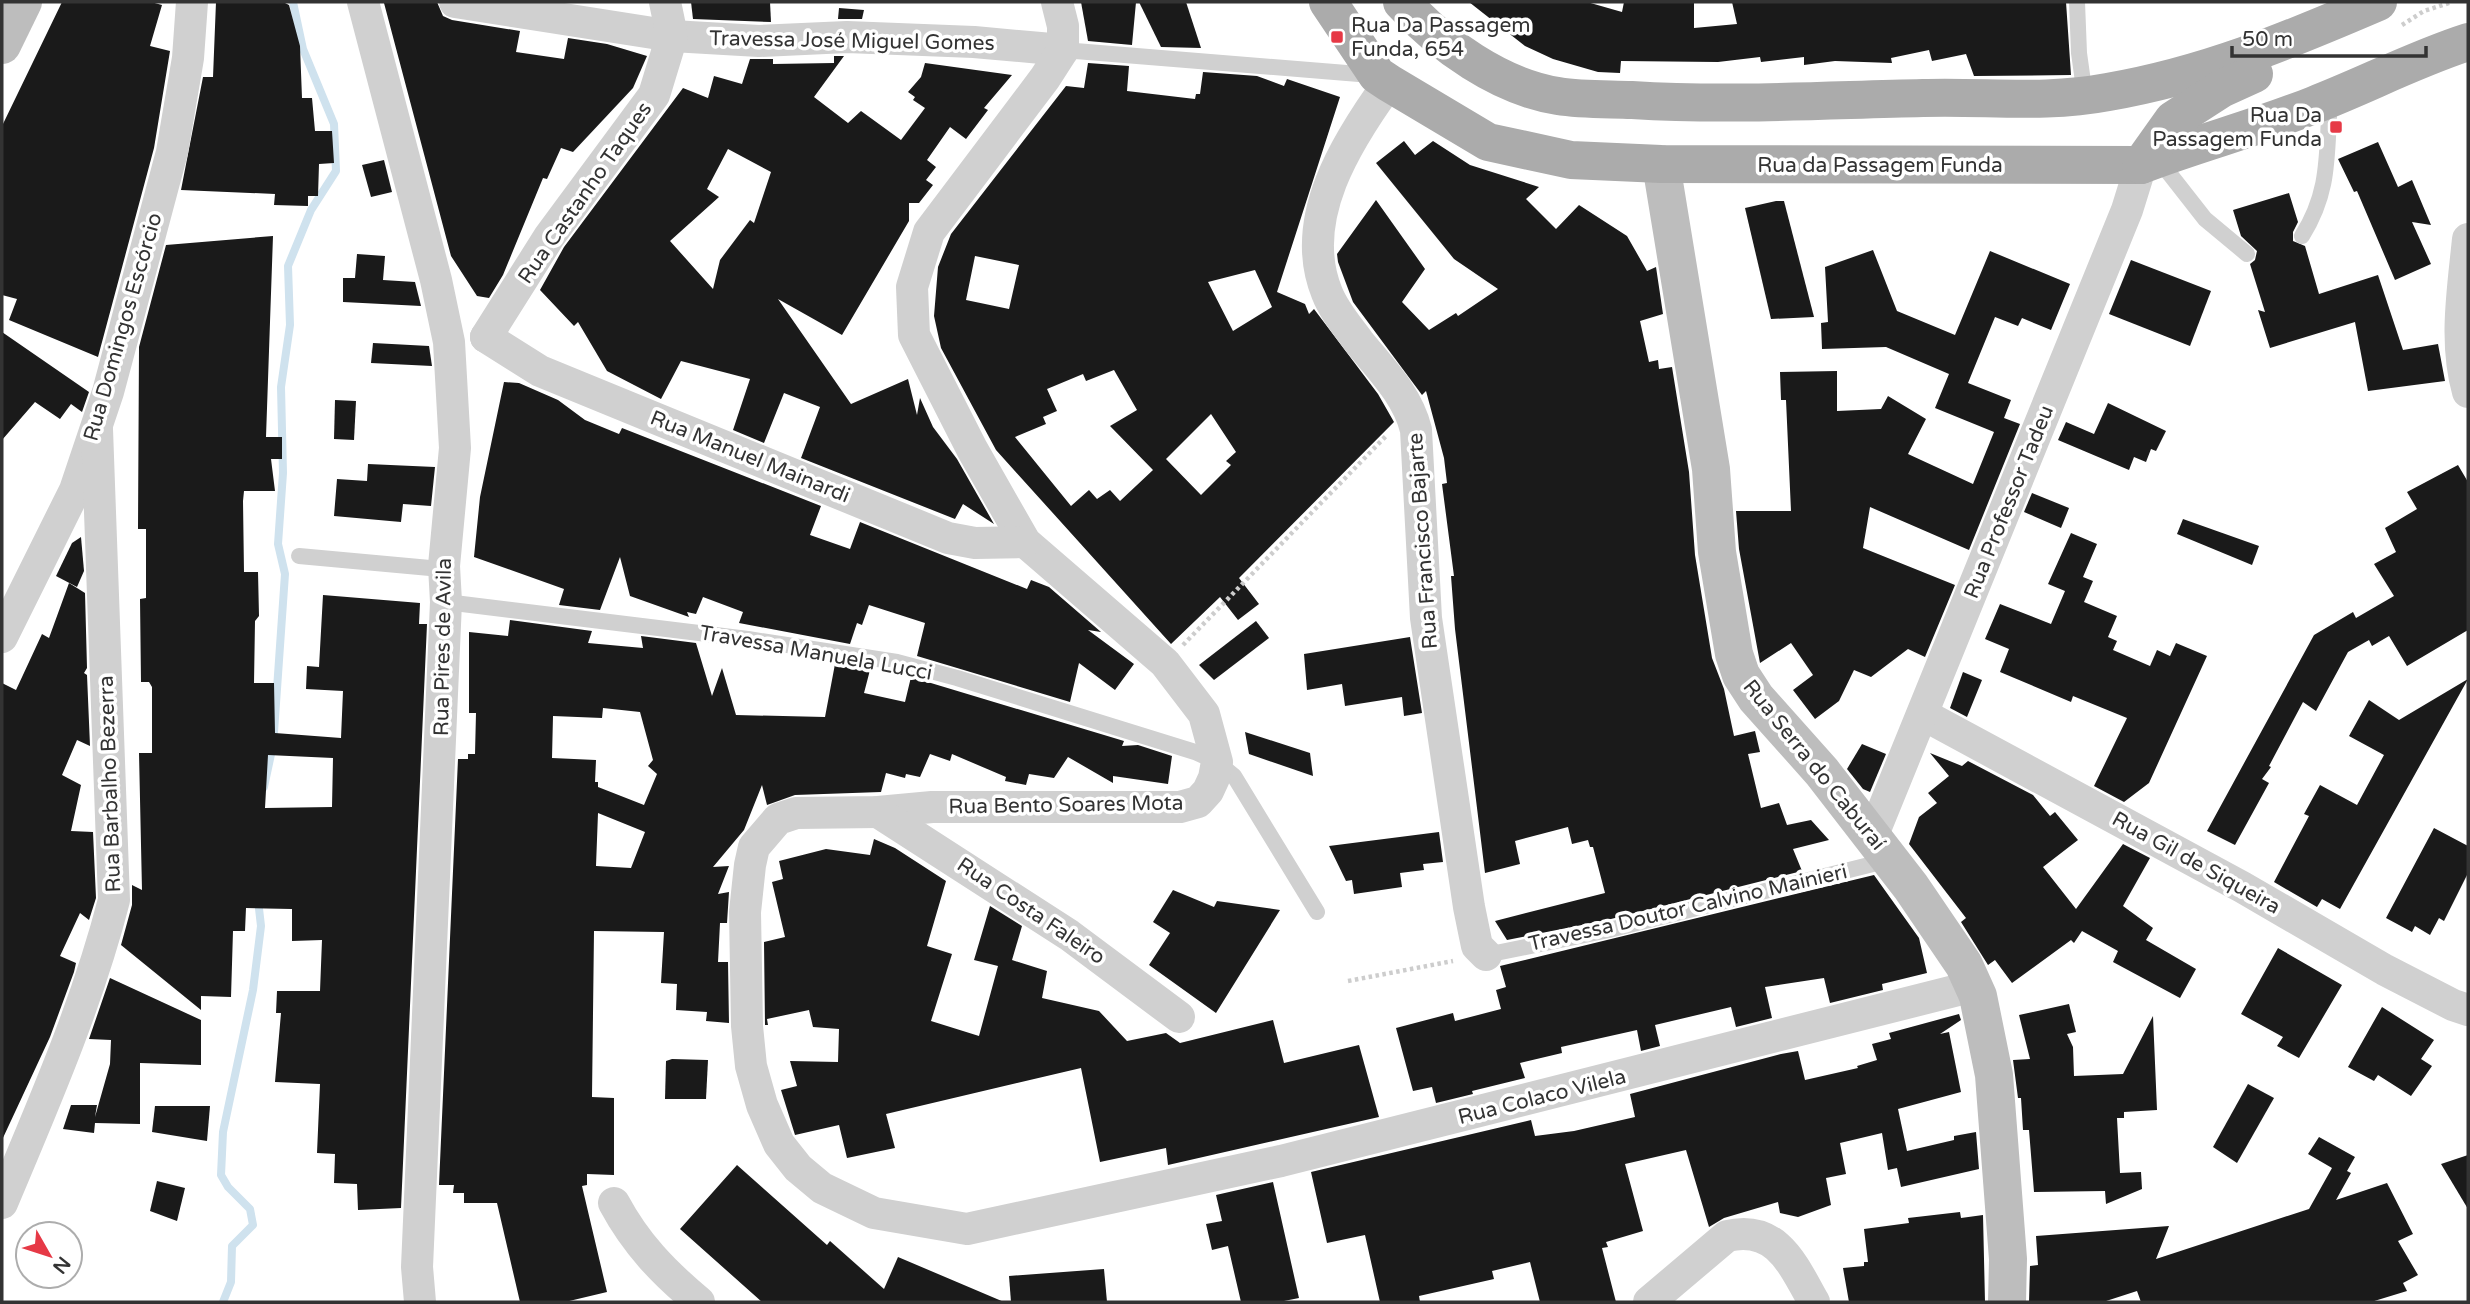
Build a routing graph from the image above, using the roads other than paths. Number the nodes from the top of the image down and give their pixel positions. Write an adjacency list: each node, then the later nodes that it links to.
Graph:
1 (23, 2): 14 (street)
2 (192, 2): 27 (street, Rua Domingos Escórcio)
3 (363, 2): 25 (street, Rua Pires de Avila)
4 (455, 2): 12 (street, Travessa José Miguel Gomes)
5 (665, 2): 12 (street, Rua Castanho Taques)
6 (1057, 2): 15 (street)
7 (1328, 2): 16 (main road, Rua da Passagem Funda)
8 (1402, 2): 17 (main road)
9 (2077, 2): 17 (lane)
10 (2378, 2): 11 (main road)
11 (2334, 21): 17 (main road); 19 (main road)
12 (672, 36): 15 (street, Travessa José Miguel Gomes); 24 (street, Rua Castanho Taques)
13 (2468, 42): 18 (main road, Rua da Passagem Funda)
14 (2, 45)
15 (1063, 50): 16 (lane, Travessa José Miguel Gomes); 28 (street)
16 (1383, 79): 20 (main road, Rua da Passagem Funda); 38 (street, Rua Francisco Bajarte)
17 (2085, 96)
18 (2331, 98): 19 (main road, Rua da Passagem Funda); 21 (lane)
19 (2149, 162): 20 (main road, Rua da Passagem Funda); 23 (lane); 33 (street, Rua Professor Tadeu)
20 (1661, 164): 36 (street, Rua Serra do Caburaí)
21 (2302, 236)
22 (2468, 239): 26 (street)
23 (2247, 254)
24 (486, 337): 25 (street); 28 (street, Rua Manuel Mainardi)
25 (449, 342): 30 (street, Rua Pires de Avila)
26 (2468, 392)
27 (97, 429): 32 (street, Rua Domingos Escórcio); 43 (street, Rua Barbalho Bezerra)
28 (1026, 542): 34 (street)
29 (299, 556): 30 (lane)
30 (444, 566): 31 (street, Rua Pires de Avila)
31 (446, 602): 34 (lane, Travessa Manuela Lucci); 45 (street, Rua Pires de Avila)
32 (3, 630)
33 (1924, 715): 36 (street, Rua Professor Tadeu); 40 (street, Rua Gil de Siqueira)
34 (1217, 762): 35 (street, Rua Bento Soares Mota); 37 (lane)
35 (878, 812): 41 (street, Rua Costa Faleiro); 42 (street, Rua Bento Soares Mota)
36 (1881, 848): 38 (lane, Travessa Doutor Calvino Mainieri); 39 (street, Rua Serra do Caburaí)
37 (1317, 912)
38 (1486, 955)
39 (1974, 986): 42 (street, Rua Colaco Vilela); 49 (street, Rua Serra do Caburaí)
40 (2468, 1010)
41 (1179, 1017)
42 (779, 1144)
43 (2, 1203)
44 (614, 1203): 46 (street)
45 (419, 1302)
46 (699, 1302)
47 (1649, 1302): 48 (street)
48 (1814, 1302)
49 (2007, 1302)

